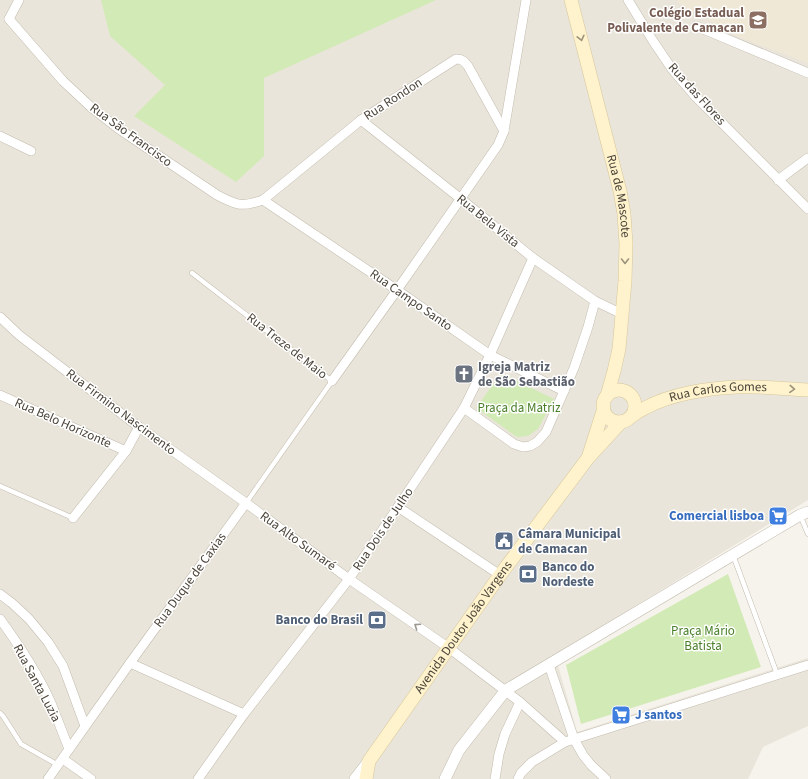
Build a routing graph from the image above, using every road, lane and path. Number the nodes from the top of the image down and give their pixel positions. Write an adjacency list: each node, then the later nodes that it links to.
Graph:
1 (19, 0): 5 (street)
2 (526, 0): 9 (street, Rua Treze de Maio)
3 (571, 0): 21 (main road, Rua de Mascote, one-way to 21)
4 (628, 0): 13 (street, Rua das Flores)
5 (5, 20): 15 (street, Rua São Francisco)
6 (696, 26): 7 (street)
7 (808, 73)
8 (361, 120): 9 (street, Rua Rondon); 14 (street, Rua Bela Vista); 15 (street, Rua Rondon)
9 (504, 131): 14 (street, Rua Treze de Maio)
10 (0, 136): 11 (street)
11 (31, 151)
12 (808, 158): 13 (street)
13 (778, 180): 16 (street, Rua das Flores)
14 (461, 198): 17 (street, Rua Bela Vista); 19 (street, Rua Treze de Maio)
15 (263, 200): 19 (street, Rua Campo Santo)
16 (808, 209)
17 (533, 258): 20 (street, Rua Bela Vista); 23 (street, Rua Dois de Julho)
18 (192, 273): 24 (lane, Rua Treze de Maio)
19 (397, 290): 23 (street, Rua Campo Santo); 24 (street, Rua Treze de Maio)
20 (594, 301): 21 (street, Rua Bela Vista); 26 (street)
21 (622, 314): 28 (main road, Rua de Mascote)
22 (0, 317): 31 (street, Rua Firmino Nascimento)
23 (490, 355): 26 (street, Rua Campo Santo); 29 (street, Rua Dois de Julho)
24 (332, 381): 35 (lane, Rua Duque de Caxias)
25 (808, 390): 30 (main road, Rua Carlos Gomes, one-way to 25)
26 (564, 391): 29 (street)
27 (0, 396): 32 (street, Rua Belo Horizonte)
28 (605, 402): 30 (main road); 30 (main road); 33 (main road, Avenida Doutor João Vargens)
29 (464, 408): 36 (street, Rua Dois de Julho)
30 (627, 419): 33 (main road, Avenida Doutor João Vargens)
31 (139, 427): 32 (street); 35 (street, Rua Firmino Nascimento)
32 (126, 451): 38 (street)
33 (588, 458): 41 (main road, Avenida Doutor João Vargens)
34 (0, 486): 38 (lane)
35 (246, 503): 42 (street, Rua Alto Sumaré); 46 (street, Rua Duque de Caxias)
36 (398, 507): 41 (street); 42 (street, Rua Dois de Julho)
37 (804, 513): 39 (lane); 40 (street)
38 (73, 518)
39 (808, 534)
40 (733, 555): 47 (street); 49 (lane)
41 (500, 575): 45 (main road, Avenida Doutor João Vargens)
42 (349, 579): 45 (street, Rua Alto Sumaré, one-way to 42); 53 (street, Rua Dois de Julho)
43 (0, 594): 54 (street, Rua Santa Luzia)
44 (0, 619): 56 (street, Rua Santa Luzia)
45 (449, 648): 50 (street, Rua Alto Sumaré); 57 (main road, Avenida Doutor João Vargens)
46 (130, 663): 53 (street); 54 (street, Rua Duque de Caxias)
47 (549, 665): 50 (street); 55 (street)
48 (808, 665): 49 (street)
49 (777, 674): 55 (street)
50 (506, 690): 51 (street, Rua Alto Sumaré); 64 (street)
51 (520, 702): 55 (street); 65 (street)
52 (0, 714): 58 (lane)
53 (244, 714): 61 (street, Rua Dois de Julho)
54 (85, 726): 56 (street, Rua Duque de Caxias)
55 (570, 741): 66 (street); 67 (street)
56 (69, 749): 58 (street, Rua Duque de Caxias)
57 (369, 761): 62 (street, Avenida Doutor João Vargens); 63 (main road)
58 (60, 762): 59 (street, Rua Duque de Caxias); 60 (street)
59 (48, 779)
60 (91, 779)
61 (198, 779)
62 (355, 779)
63 (366, 779)
64 (445, 779)
65 (495, 779)
66 (518, 779)
67 (606, 779)

